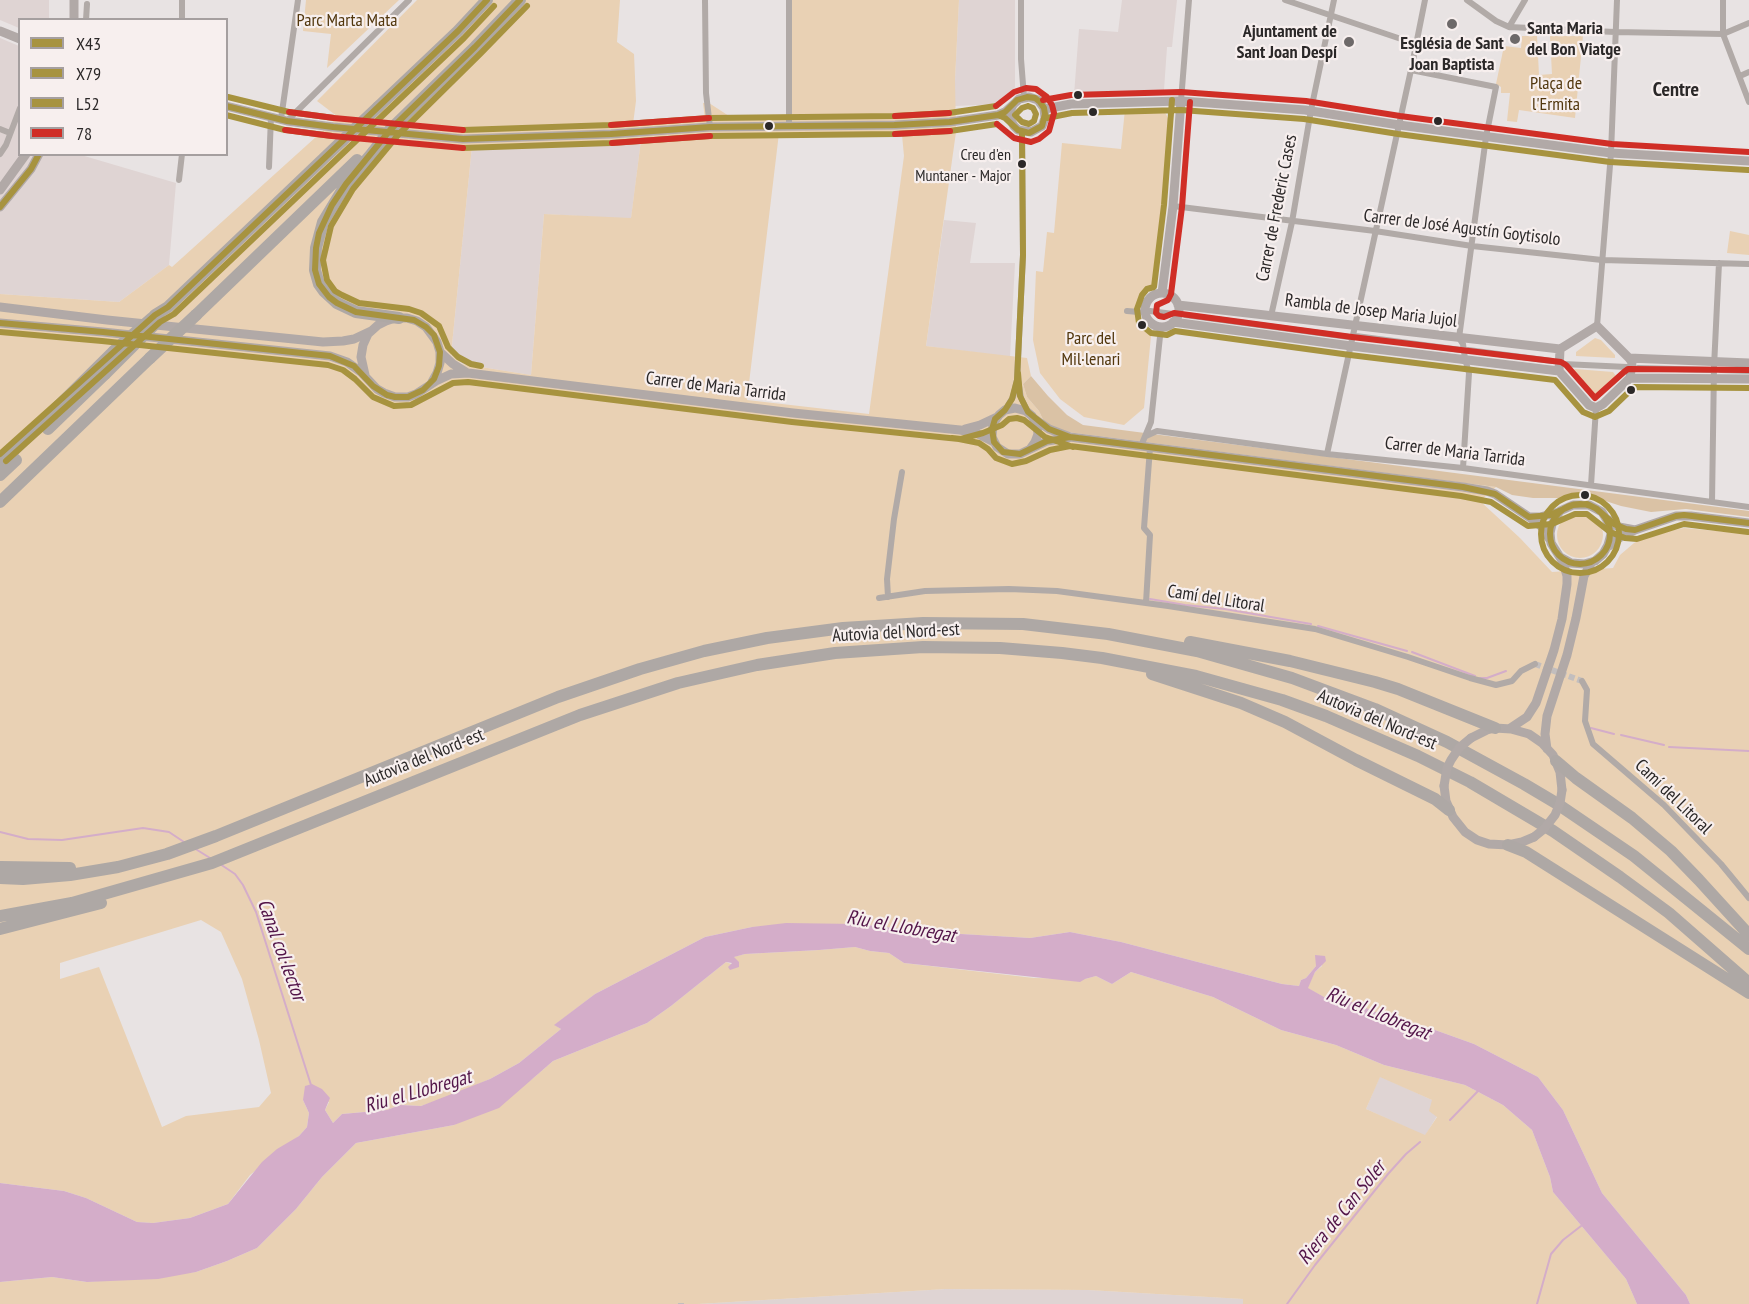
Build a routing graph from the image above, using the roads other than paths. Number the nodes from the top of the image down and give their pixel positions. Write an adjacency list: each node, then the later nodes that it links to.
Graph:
1 (74, 0): 20 (main road)
2 (182, 0): 22 (street)
3 (298, 0): 42 (street)
4 (409, 0): 42 (street)
5 (487, 0): 77 (highway, bridge)
6 (520, 0): 51 (highway, bridge)
7 (705, 0): 46 (street)
8 (789, 0): 44 (street)
9 (1021, 0): 33 (street)
10 (1189, 0): 34 (street)
11 (1285, 0): 19 (street)
12 (1334, 0): 19 (street, Carrer de Frederic Cases)
13 (1425, 0): 29 (street)
14 (1467, 0): 24 (street)
15 (1525, 0): 24 (street)
16 (1617, 0): 26 (street)
17 (1723, 0): 27 (street)
18 (87, 4): 21 (street)
19 (1331, 14): 29 (street); 39 (street, Carrer de Frederic Cases)
20 (74, 18)
21 (86, 18)
22 (182, 18)
23 (1749, 23): 27 (street)
24 (1509, 27): 26 (street)
25 (0, 30): 28 (main road)
26 (1615, 32): 27 (street); 52 (street)
27 (1723, 34): 32 (street)
28 (18, 38)
29 (1416, 44): 30 (street)
30 (1411, 70): 45 (street); 50 (street)
31 (1749, 72): 32 (street)
32 (1740, 76): 35 (street)
33 (1024, 98): 36 (main road); 38 (main road)
34 (1181, 101): 38 (main road); 39 (main road); 61 (main road)
35 (1749, 102)
36 (1013, 105): 41 (main road); 43 (main road)
37 (228, 106): 42 (main road)
38 (1045, 109): 48 (main road)
39 (1311, 110): 45 (main road); 63 (street, Carrer de Frederic Cases)
40 (18, 113): 49 (street)
41 (998, 115): 43 (main road); 44 (main road)
42 (280, 119): 46 (main road); 58 (street)
43 (1012, 123): 48 (main road)
44 (789, 125): 46 (main road)
45 (1399, 125): 50 (main road); 64 (street)
46 (710, 127)
47 (0, 129): 49 (street)
48 (1022, 132): 101 (street)
49 (10, 133): 53 (street)
50 (1486, 137): 52 (main road); 65 (street)
51 (371, 150): 78 (highway); 121 (highway, bridge)
52 (1611, 153): 57 (main road); 66 (street)
53 (0, 154)
54 (25, 156): 60 (main road)
55 (38, 156): 62 (main road)
56 (182, 156): 59 (street)
57 (1749, 161)
58 (269, 167)
59 (179, 180)
60 (0, 190)
61 (1173, 206): 63 (street, Carrer de José Agustín Goytisolo); 69 (main road)
62 (0, 207)
63 (1292, 222): 64 (street, Carrer de José Agustín Goytisolo); 76 (street, Carrer de Frederic Cases)
64 (1375, 231): 65 (street, Carrer de José Agustín Goytisolo); 80 (street)
65 (1472, 246): 66 (street, Carrer de José Agustín Goytisolo); 84 (street)
66 (1602, 260): 67 (street, Carrer de José Agustín Goytisolo); 81 (street)
67 (1719, 263): 68 (street, Carrer de José Agustín Goytisolo); 94 (street)
68 (1749, 264)
69 (1162, 293): 74 (main road); 82 (main road)
70 (0, 307): 83 (main road)
71 (1127, 311): 73 (street)
72 (1150, 311): 74 (street, Rambla de Josep Maria Jujol)
73 (1139, 312)
74 (1175, 314): 76 (main road, Rambla de Josep Maria Jujol); 82 (main road); 85 (main road, Rambla de Josep Maria Jujol)
75 (1185, 315): 85 (street, Rambla de Josep Maria Jujol)
76 (1271, 316): 80 (main road, Rambla de Josep Maria Jujol)
77 (157, 318): 96 (highway, bridge); 96 (highway, bridge)
78 (399, 318): 83 (main road); 87 (main road)
79 (0, 323): 98 (main road)
80 (1355, 326): 84 (main road, Rambla de Josep Maria Jujol); 85 (street)
81 (1597, 326): 86 (main road); 90 (main road)
82 (1161, 327): 107 (street)
83 (371, 331): 98 (main road)
84 (1459, 338): 86 (main road, Rambla de Josep Maria Jujol); 88 (street)
85 (1352, 340): 88 (main road, Rambla de Josep Maria Jujol); 116 (street)
86 (1560, 349): 92 (main road)
87 (440, 352): 97 (main road); 102 (main road)
88 (1465, 353): 89 (street, Rambla de Josep Maria Jujol); 92 (main road, Rambla de Josep Maria Jujol); 118 (street)
89 (1552, 361)
90 (1628, 362): 92 (street, Rambla de Josep Maria Jujol); 94 (main road, Rambla de Josep Maria Jujol); 99 (main road)
91 (1749, 363): 94 (main road, Rambla de Josep Maria Jujol)
92 (1561, 367): 103 (main road)
93 (1638, 368): 94 (street, Rambla de Josep Maria Jujol)
94 (1716, 370): 95 (street, Rambla de Josep Maria Jujol); 99 (main road, Rambla de Josep Maria Jujol); 100 (main road, Rambla de Josep Maria Jujol); 124 (street)
95 (1749, 371)
96 (100, 372): 115 (highway); 117 (highway); 120 (highway)
97 (468, 373): 102 (main road); 108 (main road, Carrer de Maria Tarrida)
98 (366, 377): 102 (main road)
99 (1630, 378): 103 (main road)
100 (1749, 379)
101 (1017, 380): 104 (street); 105 (street)
102 (429, 385)
103 (1596, 408): 122 (street)
104 (1005, 410): 105 (main road); 106 (main road)
105 (1030, 415): 111 (main road, Carrer de Maria Tarrida); 114 (main road)
106 (997, 417): 108 (main road, Carrer de Maria Tarrida); 112 (main road)
107 (1151, 422): 109 (street); 110 (street)
108 (960, 430): 112 (main road, Carrer de Maria Tarrida)
109 (1157, 431): 110 (street); 116 (street, Carrer de Maria Tarrida)
110 (1146, 436): 113 (street)
111 (1070, 437): 113 (main road, Carrer de Maria Tarrida); 114 (main road, Carrer de Maria Tarrida)
112 (994, 442): 114 (main road)
113 (1145, 447): 128 (main road, Carrer de Maria Tarrida); 138 (street)
114 (1030, 449)
115 (0, 454)
116 (1327, 454): 118 (street, Carrer de Maria Tarrida)
117 (0, 464)
118 (1463, 468): 122 (street, Carrer de Maria Tarrida)
119 (902, 472): 136 (street)
120 (0, 475)
121 (24, 479): 123 (highway); 126 (highway)
122 (1591, 485): 124 (street, Carrer de Maria Tarrida)
123 (0, 502)
124 (1712, 502): 125 (street, Carrer de Maria Tarrida)
125 (1749, 507)
126 (0, 508)
127 (1560, 512): 128 (main road); 129 (main road); 132 (main road)
128 (1529, 517): 132 (main road, Carrer de Maria Tarrida)
129 (1607, 519): 131 (main road); 133 (main road)
130 (1749, 523): 131 (main road)
131 (1635, 530): 133 (main road)
132 (1550, 540): 134 (main road)
133 (1607, 548): 135 (main road)
134 (1560, 557): 135 (main road); 144 (main road)
135 (1592, 562): 145 (main road)
136 (888, 597): 137 (street, Camí del Litoral); 138 (street, Camí del Litoral)
137 (879, 598)
138 (1146, 603): 141 (street, Camí del Litoral)
139 (1108, 634): 143 (highway); 150 (highway, Autovia del Nord-est); 157 (highway, Autovia del Nord-est)
140 (1102, 658): 147 (highway); 152 (highway, Autovia del Nord-est); 158 (highway, Autovia del Nord-est)
141 (1535, 664)
142 (1582, 681): 153 (street, Camí del Litoral)
143 (1495, 729): 144 (main road); 147 (main road, bridge)
144 (1509, 729): 145 (main road)
145 (1547, 748): 146 (main road)
146 (1556, 761): 148 (main road, bridge); 156 (highway)
147 (1449, 810): 148 (main road)
148 (1508, 845): 159 (highway)
149 (0, 867): 150 (highway)
150 (113, 868): 151 (highway, Autovia del Nord-est)
151 (0, 878)
152 (165, 880): 154 (highway, Autovia del Nord-est); 155 (highway)
153 (1749, 898)
154 (0, 916)
155 (0, 928)
156 (1749, 935)
157 (1749, 949)
158 (1749, 983)
159 (1749, 993)

